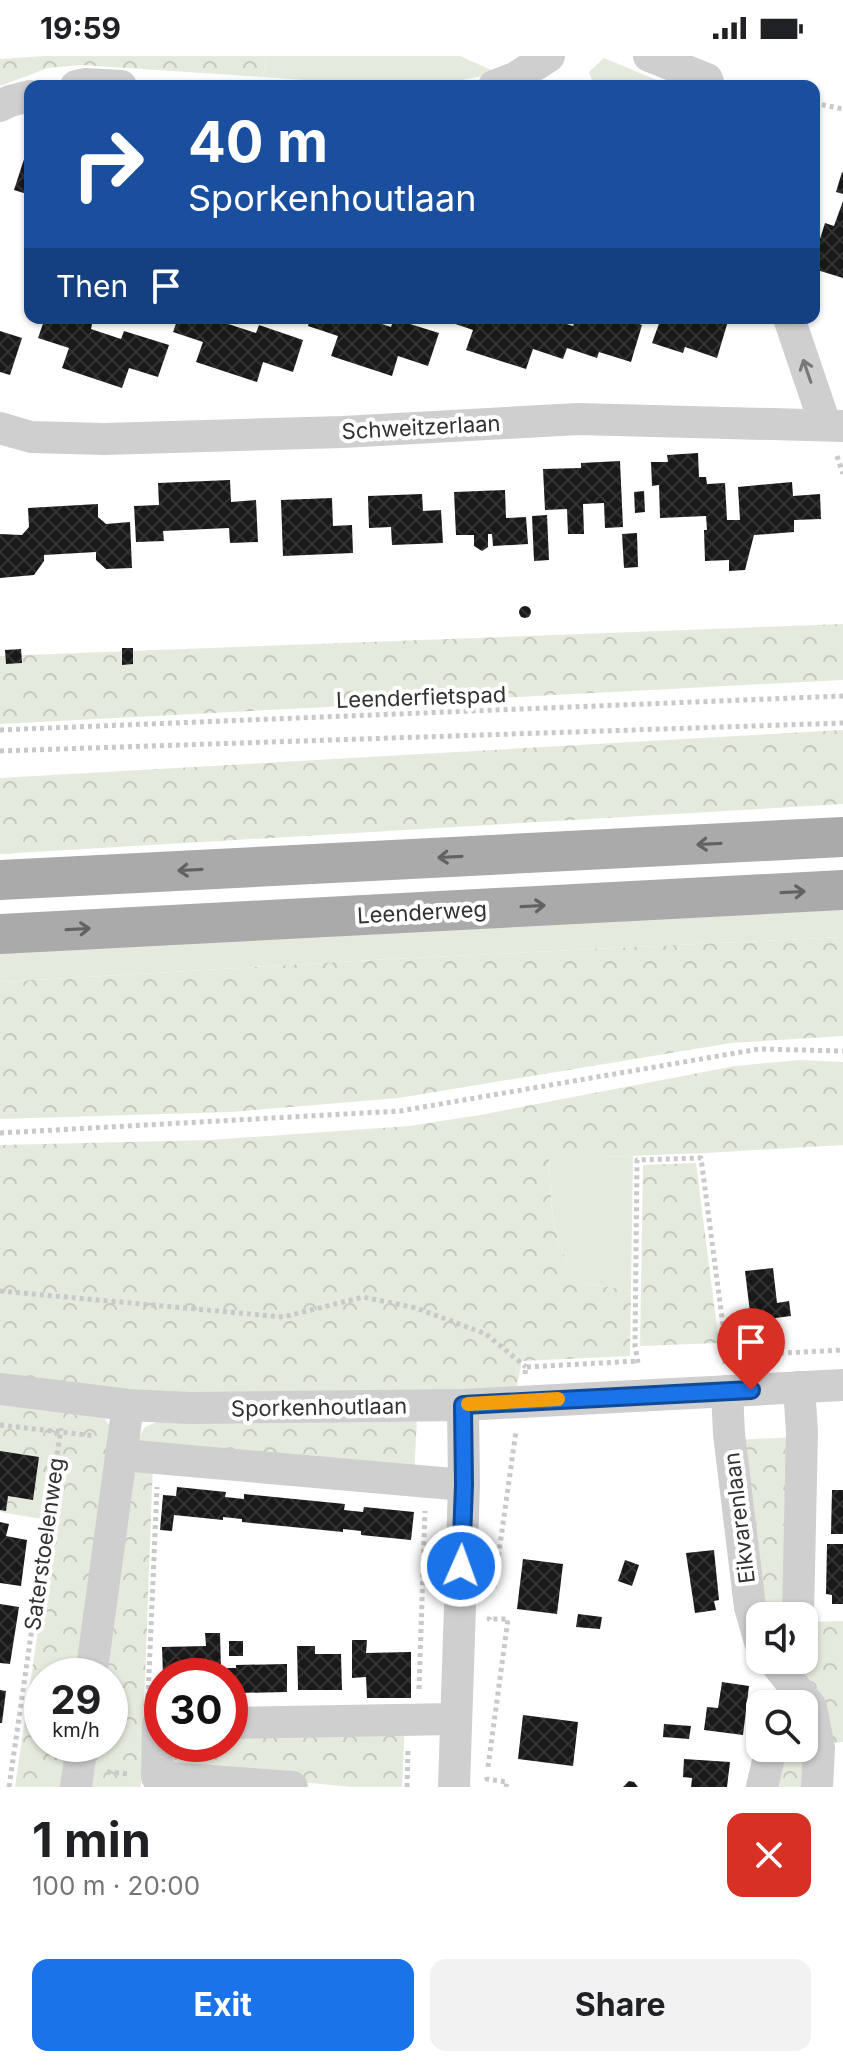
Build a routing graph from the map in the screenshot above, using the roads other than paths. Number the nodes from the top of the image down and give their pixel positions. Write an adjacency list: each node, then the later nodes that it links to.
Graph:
1 (549, 56): 3 (street)
2 (649, 56): 4 (street)
3 (510, 80)
4 (707, 80)
5 (24, 98): 6 (street)
6 (0, 106)
7 (792, 324): 8 (street, one-way to 7)
8 (834, 425): 9 (street, Schweitzerlaan)
9 (0, 428)
10 (843, 837): 11 (main road, one-way to 11)
11 (0, 880)
12 (843, 890): 13 (main road, Leenderweg, one-way to 12)
13 (0, 934)
14 (843, 1385): 15 (street, Sporkenhoutlaan)
15 (799, 1387): 17 (street, Sporkenhoutlaan); 23 (street)
16 (0, 1389): 18 (street, Sporkenhoutlaan)
17 (727, 1391): 19 (street, Sporkenhoutlaan); 22 (street, Eikvarenlaan)
18 (128, 1405): 19 (street, Sporkenhoutlaan); 20 (street)
19 (463, 1405): 21 (street)
20 (123, 1447): 21 (street); 24 (street)
21 (464, 1485): 25 (street)
22 (749, 1602)
23 (798, 1602)
24 (94, 1658)
25 (455, 1719): 26 (street); 31 (street)
26 (248, 1723)
27 (157, 1762): 30 (street)
28 (768, 1762): 32 (street)
29 (814, 1762): 33 (street)
30 (292, 1787)
31 (454, 1787)
32 (762, 1787)
33 (817, 1787)

